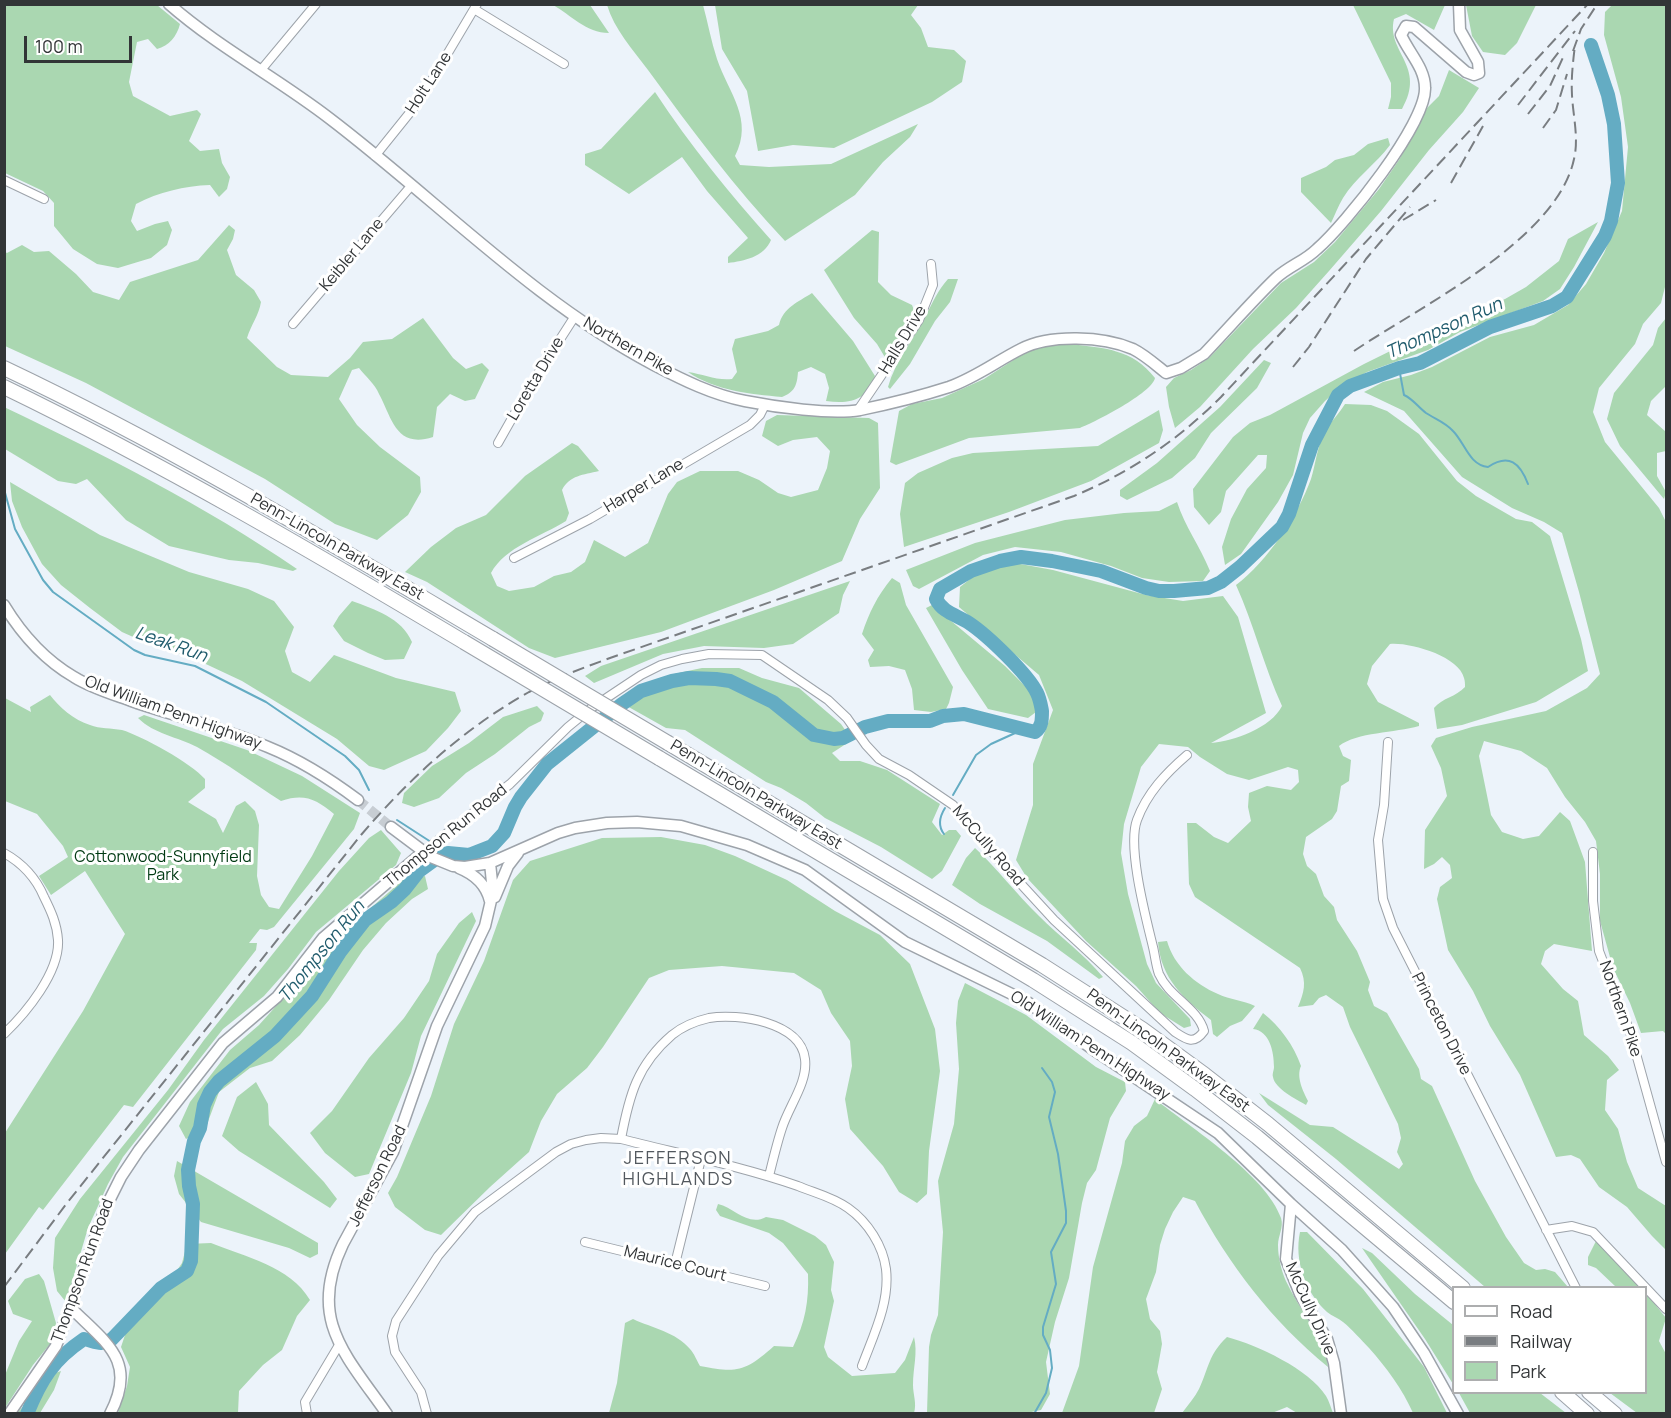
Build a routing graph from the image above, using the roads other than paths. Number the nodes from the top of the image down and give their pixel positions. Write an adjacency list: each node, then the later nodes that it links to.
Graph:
1 (169, 4): 6 (street, Northern Pike)
2 (316, 4): 6 (street)
3 (1459, 4): 17 (street, Northern Pike)
4 (476, 7): 5 (street); 7 (street, Holt Lane)
5 (564, 64)
6 (261, 70): 7 (street, Northern Pike)
7 (375, 156): 9 (street, Northern Pike)
8 (4, 180): 10 (street)
9 (411, 186): 12 (street, Northern Pike); 13 (street, Keibler Lane)
10 (44, 199)
11 (931, 264): 17 (street, Halls Drive)
12 (575, 316): 16 (street, Northern Pike); 18 (street, Loretta Drive)
13 (293, 324)
14 (4, 368): 43 (highway, Penn-Lincoln Parkway East, bridge)
15 (4, 387): 47 (highway, Penn-Lincoln Parkway East, bridge)
16 (765, 405): 17 (street, Northern Pike); 19 (street, Harper Lane)
17 (858, 410)
18 (498, 443)
19 (514, 558)
20 (4, 605): 24 (street, Old William Penn Highway)
21 (762, 655): 23 (street, McCully Road); 29 (street, Thompson Run Road)
22 (1388, 742): 39 (street, Princeton Drive)
23 (1187, 755)
24 (358, 800)
25 (391, 827): 29 (street, Old William Penn Highway)
26 (522, 849): 30 (street, Old William Penn Highway); 32 (street); 38 (street, Old William Penn Highway)
27 (1593, 852): 36 (street, Northern Pike)
28 (4, 853): 33 (street)
29 (427, 853): 31 (street, Old William Penn Highway); 48 (street, Thompson Run Road)
30 (490, 863): 31 (street, Old William Penn Highway); 32 (street, Jefferson Road)
31 (448, 864): 32 (street)
32 (490, 909): 50 (street, Jefferson Road)
33 (4, 1034)
34 (621, 1139): 35 (street); 37 (street); 58 (street)
35 (701, 1159): 37 (street); 41 (street)
36 (1666, 1162)
37 (769, 1176): 51 (street)
38 (1291, 1204): 59 (street, McCully Drive); 60 (street, Old William Penn Highway)
39 (1546, 1230): 44 (street, Princeton Drive); 45 (street)
40 (585, 1242): 41 (street, Maurice Court)
41 (675, 1264): 42 (street, Maurice Court)
42 (765, 1286)
43 (1462, 1286)
44 (1575, 1286)
45 (1644, 1286)
46 (1647, 1289): 49 (street)
47 (1452, 1300)
48 (72, 1308): 54 (street, Thompson Run Road); 55 (street)
49 (1666, 1309)
50 (339, 1345): 56 (street); 57 (street, Jefferson Road)
51 (862, 1366)
52 (1564, 1394): 61 (highway)
53 (1591, 1394): 62 (highway)
54 (9, 1413)
55 (110, 1413)
56 (307, 1413)
57 (387, 1413)
58 (427, 1413)
59 (1341, 1413)
60 (1458, 1413)
61 (1587, 1413)
62 (1615, 1413)

